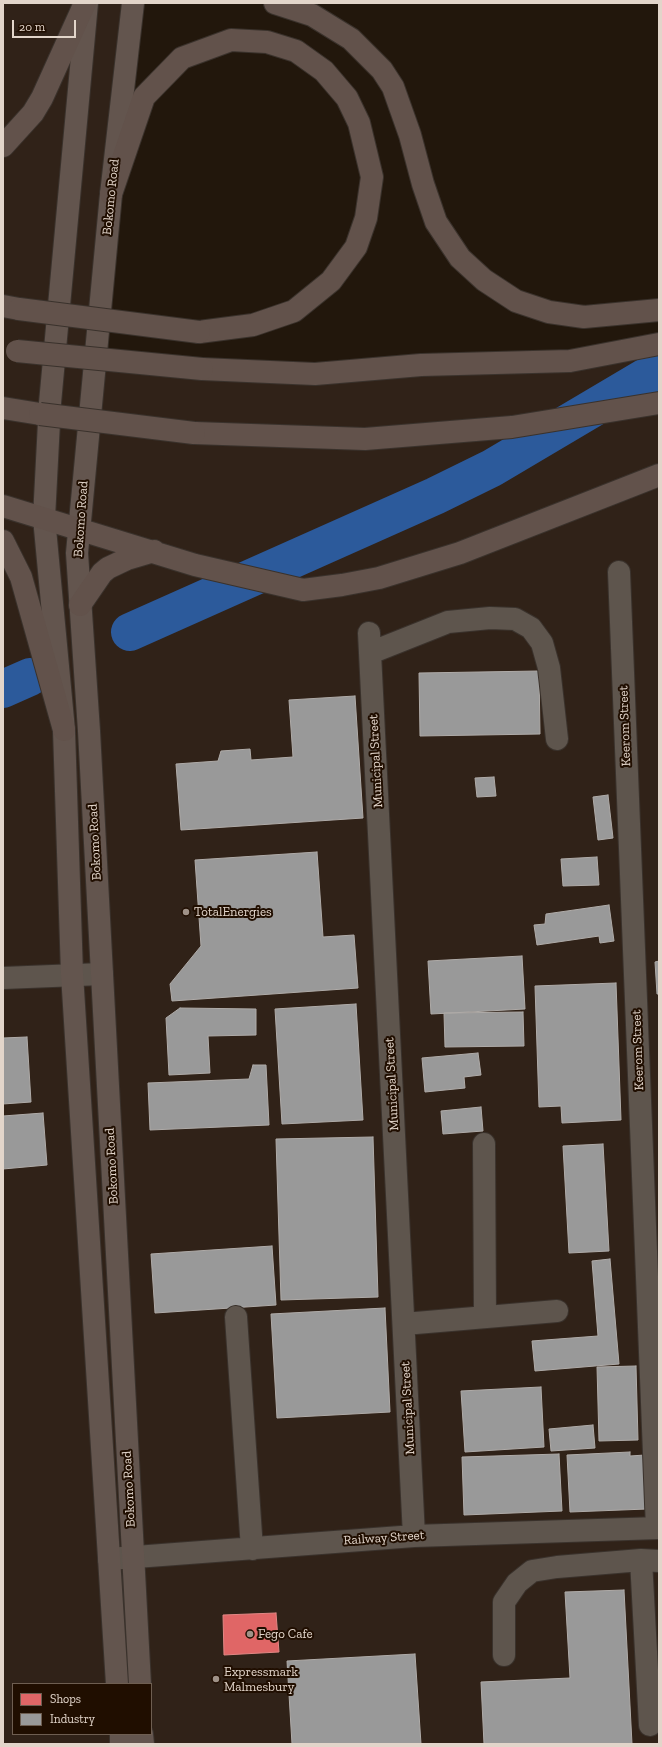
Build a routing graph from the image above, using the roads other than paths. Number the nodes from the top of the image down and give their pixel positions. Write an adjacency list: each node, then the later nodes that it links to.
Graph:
1 (86, 3): 4 (highway); 14 (main road, Bokomo Road)
2 (133, 3): 5 (main road, Bokomo Road)
3 (275, 3): 7 (highway)
4 (3, 146)
5 (111, 194): 6 (highway, bridge); 15 (main road, Bokomo Road)
6 (11, 308)
7 (659, 310)
8 (659, 344): 9 (highway, bridge)
9 (10, 349)
10 (659, 403): 11 (highway, bridge)
11 (3, 408)
12 (659, 475): 17 (highway)
13 (3, 506): 14 (highway)
14 (44, 518): 15 (highway); 20 (main road, Bokomo Road)
15 (79, 528): 17 (highway); 19 (main road, Bokomo Road)
16 (3, 540): 20 (highway)
17 (154, 551): 19 (highway)
18 (619, 572): 30 (street, Keerom Street)
19 (80, 605): 23 (main road, Bokomo Road)
20 (64, 730): 22 (main road, Bokomo Road)
21 (557, 739): 29 (street, Municipal Street)
22 (72, 974): 23 (street); 24 (street); 34 (main road, Bokomo Road)
23 (102, 974): 33 (main road, Bokomo Road)
24 (3, 978)
25 (484, 1144): 28 (street)
26 (557, 1311): 28 (street)
27 (236, 1317): 32 (street)
28 (485, 1317): 29 (street)
29 (404, 1324): 31 (street, Municipal Street)
30 (658, 1528): 31 (street, Railway Street)
31 (414, 1536): 32 (street, Railway Street)
32 (252, 1548): 33 (street, Railway Street)
33 (133, 1558): 34 (street, Railway Street); 38 (main road, Bokomo Road)
34 (109, 1559): 37 (main road, Bokomo Road)
35 (650, 1560): 36 (street); 39 (street)
36 (504, 1655)
37 (117, 1683)
38 (140, 1683)
39 (650, 1725)

